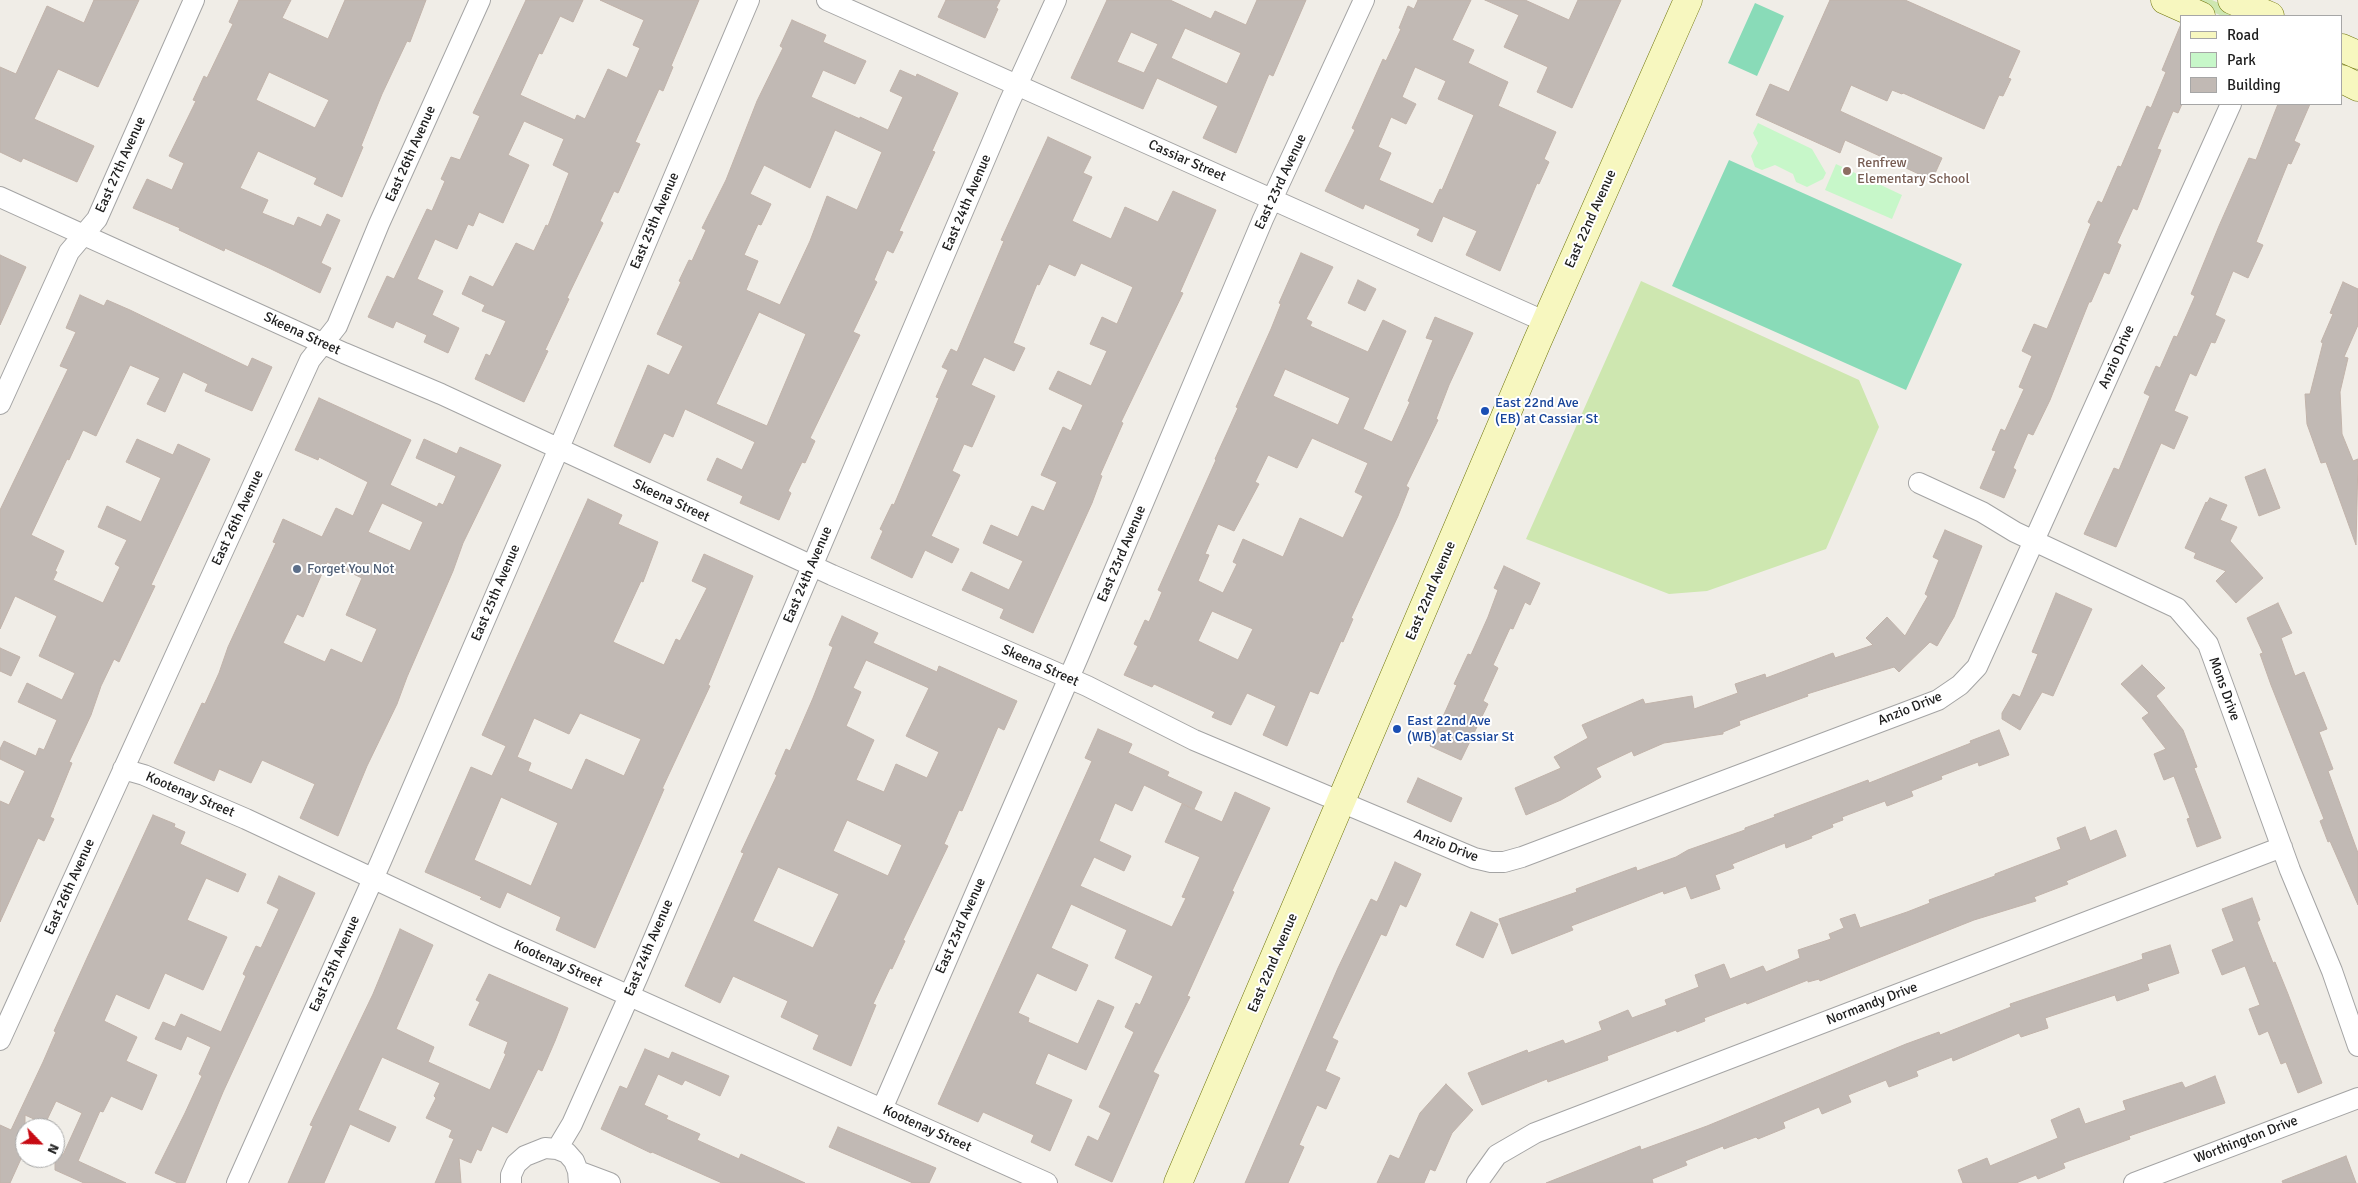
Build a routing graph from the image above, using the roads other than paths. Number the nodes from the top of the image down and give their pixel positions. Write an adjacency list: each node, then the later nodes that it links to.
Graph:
1 (194, 0): 22 (street, East 27th Avenue)
2 (480, 0): 24 (street, East 26th Avenue)
3 (748, 0): 26 (street, East 25th Avenue)
4 (828, 0): 17 (street, Cassiar Street)
5 (1056, 0): 17 (street, East 24th Avenue)
6 (1364, 0): 21 (street, East 23rd Avenue)
7 (1688, 0): 23 (street, East 22nd Avenue)
8 (2166, 0): 11 (street)
9 (2232, 0): 12 (street)
10 (2277, 0): 13 (street)
11 (2199, 15)
12 (2268, 15)
13 (2270, 15)
14 (2343, 48): 15 (street)
15 (2358, 55)
16 (2343, 79): 18 (street)
17 (1017, 86): 21 (street, Cassiar Street); 29 (street, East 24th Avenue)
18 (2358, 86)
19 (2231, 105): 28 (street, Anzio Drive)
20 (0, 197): 22 (street, Skeena Street)
21 (1272, 200): 23 (street, Cassiar Street); 30 (street, East 23rd Avenue)
22 (84, 234): 24 (street, Skeena Street); 25 (street, East 27th Avenue)
23 (1546, 322): 32 (street, East 22nd Avenue)
24 (323, 343): 26 (street, Skeena Street); 31 (street, East 26th Avenue)
25 (0, 404)
26 (559, 448): 29 (street, Skeena Street); 34 (street, East 25th Avenue)
27 (1919, 483): 28 (street, Mons Drive)
28 (2034, 541): 32 (street, Anzio Drive); 33 (street, Mons Drive)
29 (812, 566): 30 (street, Skeena Street); 35 (street, East 24th Avenue)
30 (1069, 678): 32 (street, Skeena Street); 39 (street, East 23rd Avenue)
31 (123, 769): 34 (street, Kootenay Street); 36 (street, East 26th Avenue)
32 (1342, 802): 46 (street, East 22nd Avenue)
33 (2282, 848): 37 (street, Mons Drive); 47 (street, Normandy Drive)
34 (373, 879): 35 (street, Kootenay Street); 42 (street, East 25th Avenue)
35 (629, 996): 39 (street, Kootenay Street); 40 (street, East 24th Avenue)
36 (0, 1040)
37 (2358, 1046)
38 (2358, 1098): 48 (street, Worthington Drive)
39 (882, 1109): 45 (street, Kootenay Street)
40 (557, 1148): 41 (street); 43 (street)
41 (578, 1177): 44 (street)
42 (237, 1183)
43 (511, 1183)
44 (610, 1183)
45 (1047, 1183)
46 (1178, 1183)
47 (1477, 1183)
48 (2134, 1183)

